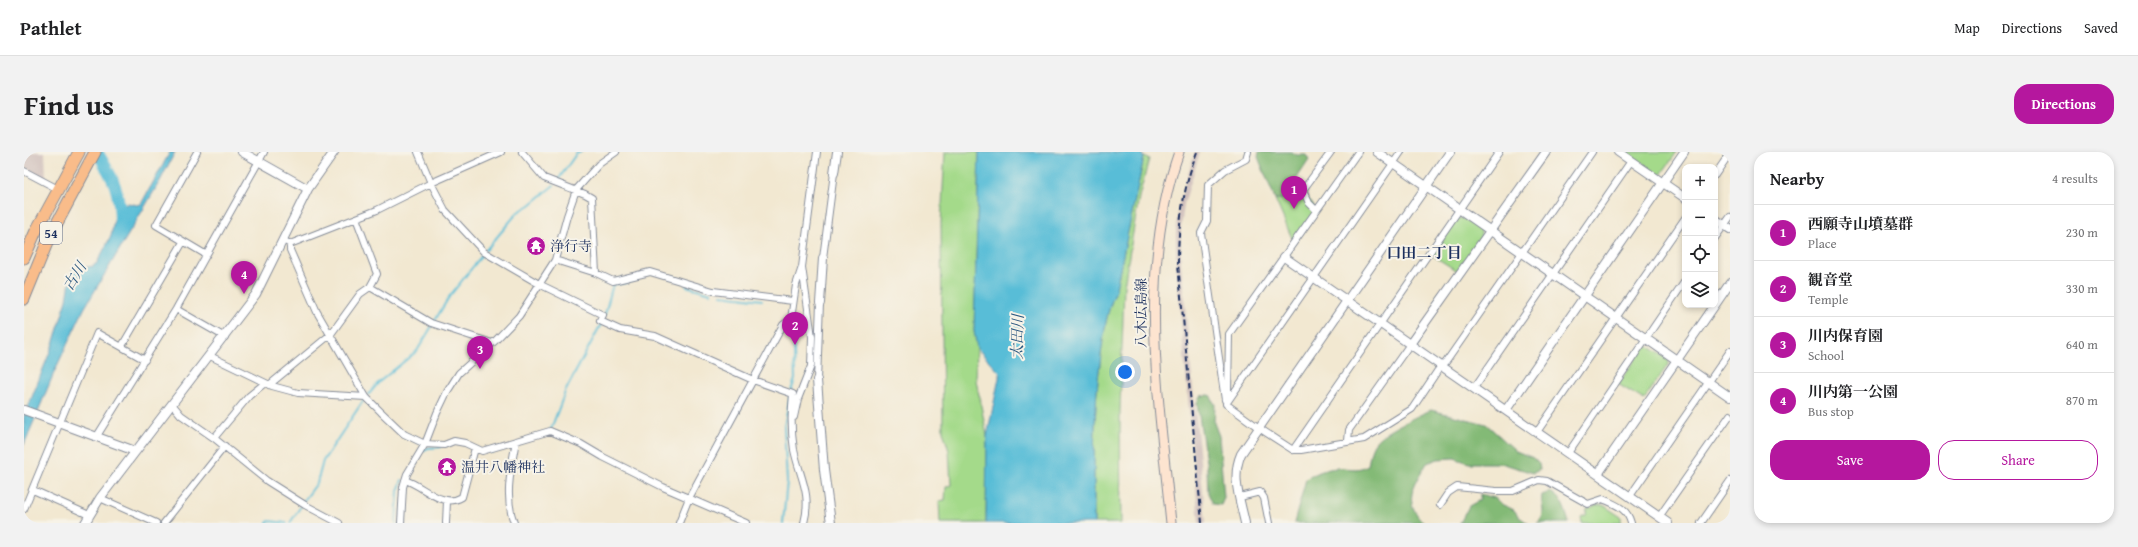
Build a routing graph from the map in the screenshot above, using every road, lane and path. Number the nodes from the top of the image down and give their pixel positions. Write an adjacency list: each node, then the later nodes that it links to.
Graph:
1 (95, 152): 66 (highway, 54)
2 (197, 152): 48 (street)
3 (242, 152): 27 (street)
4 (264, 152): 27 (street)
5 (334, 152): 36 (street)
6 (418, 152): 32 (street)
7 (502, 152): 32 (street)
8 (522, 152): 37 (street)
9 (616, 152): 37 (street)
10 (817, 152): 57 (street)
11 (837, 152): 31 (street)
12 (1179, 152): 138 (main road, 八木広島線)
13 (1248, 152): 96 (street)
14 (1331, 152): 40 (street)
15 (1358, 152): 40 (street)
16 (1377, 152): 28 (street)
17 (1401, 152): 28 (street)
18 (1450, 152): 34 (street)
19 (1499, 152): 39 (street)
20 (1546, 152): 46 (street)
21 (1592, 152): 51 (street)
22 (1618, 152): 26 (street)
23 (1684, 152): 33 (street)
24 (1730, 153): 30 (street)
25 (78, 154): 35 (highway, 54)
26 (1631, 161): 33 (street); 59 (street)
27 (258, 162): 36 (street); 52 (street)
28 (1393, 163): 34 (street); 60 (street)
29 (24, 171): 35 (street)
30 (1718, 171)
31 (834, 173): 54 (street)
32 (431, 183): 42 (street); 62 (street)
33 (1662, 183): 38 (street); 65 (street)
34 (1426, 186): 39 (street); 68 (street)
35 (58, 189): 50 (highway, 54)
36 (308, 189): 49 (street)
37 (576, 190): 56 (street); 58 (street)
38 (1682, 196)
39 (1460, 209): 46 (street); 74 (street)
40 (1316, 210): 55 (street)
41 (1730, 217): 45 (street)
42 (356, 218): 49 (street); 64 (street)
43 (1718, 221): 45 (street)
44 (1682, 222): 73 (street)
45 (1727, 227): 47 (street)
46 (1491, 231): 51 (street); 79 (street)
47 (1717, 236)
48 (183, 242): 52 (street); 80 (street)
49 (286, 242): 75 (street); 76 (street)
50 (26, 246): 53 (highway, 54)
51 (1523, 253): 59 (street); 85 (street)
52 (205, 254): 72 (street)
53 (24, 258)
54 (823, 258): 70 (street)
55 (1284, 258): 60 (street); 86 (street)
56 (554, 260): 58 (street); 62 (street)
57 (802, 267): 67 (street); 101 (street)
58 (596, 273): 67 (street)
59 (1553, 274): 65 (street); 92 (street)
60 (1314, 278): 68 (street); 89 (street)
61 (1730, 283): 69 (street)
62 (539, 284): 78 (street); 87 (street)
63 (1682, 285): 77 (street)
64 (370, 287): 75 (street); 78 (street)
65 (1584, 295): 73 (street); 98 (street)
66 (24, 299)
67 (793, 301): 87 (street)
68 (1347, 301): 74 (street); 102 (street)
69 (1718, 301)
70 (820, 303): 88 (street)
71 (1713, 308): 84 (street)
72 (176, 309): 76 (street); 83 (street)
73 (1616, 317): 77 (street); 103 (street)
74 (1380, 323): 79 (street); 111 (street)
75 (331, 334): 91 (street); 94 (street)
76 (225, 337): 82 (street)
77 (1645, 338): 84 (street); 113 (street)
78 (492, 343): 108 (street)
79 (1410, 344): 85 (street); 107 (street)
80 (122, 346): 83 (street); 100 (street)
81 (1730, 351): 90 (street)
82 (210, 356): 91 (street); 95 (street)
83 (145, 360): 104 (street)
84 (1677, 360): 90 (street); 114 (street)
85 (1442, 366): 92 (street); 107 (street)
86 (1229, 375): 89 (street); 96 (street)
87 (753, 380): 101 (street); 121 (street)
88 (818, 380): 137 (street)
89 (1242, 380): 96 (street)
90 (1708, 382): 93 (street); 118 (street)
91 (267, 384): 94 (street); 105 (street)
92 (1474, 388): 98 (street)
93 (1730, 396)
94 (366, 397): 108 (street)
95 (172, 404): 105 (street); 112 (street)
96 (1226, 404): 102 (street)
97 (24, 410): 100 (street)
98 (1506, 410): 103 (street)
99 (1730, 415): 126 (street)
100 (60, 423): 104 (street); 117 (street)
101 (792, 426): 136 (street)
102 (1259, 428): 111 (street); 119 (street)
103 (1537, 432): 113 (street)
104 (97, 436): 112 (street)
105 (214, 438): 109 (street)
106 (516, 441): 110 (street); 121 (street); 133 (street)
107 (1348, 442): 111 (street)
108 (425, 444): 110 (street); 115 (street)
109 (224, 446): 129 (street); 130 (street)
110 (475, 448): 122 (street)
111 (1293, 450)
112 (136, 451): 120 (street)
113 (1568, 453): 114 (street)
114 (1598, 474): 118 (street)
115 (405, 480): 122 (street); 131 (street)
116 (1730, 481): 143 (street)
117 (33, 490): 124 (street); 125 (street)
118 (1630, 496): 126 (street)
119 (1240, 497): 139 (street); 140 (street)
120 (100, 498): 125 (street); 128 (street)
121 (688, 498): 134 (street); 135 (street)
122 (447, 501): 132 (street)
123 (1440, 505): 141 (street)
124 (24, 508)
125 (89, 515): 127 (street)
126 (1659, 517): 142 (street)
127 (85, 523)
128 (156, 523)
129 (164, 523)
130 (338, 523)
131 (400, 523)
132 (446, 523)
133 (514, 523)
134 (679, 523)
135 (746, 523)
136 (804, 523)
137 (831, 523)
138 (1171, 523)
139 (1245, 523)
140 (1270, 523)
141 (1631, 523)
142 (1668, 523)
143 (1701, 523)

